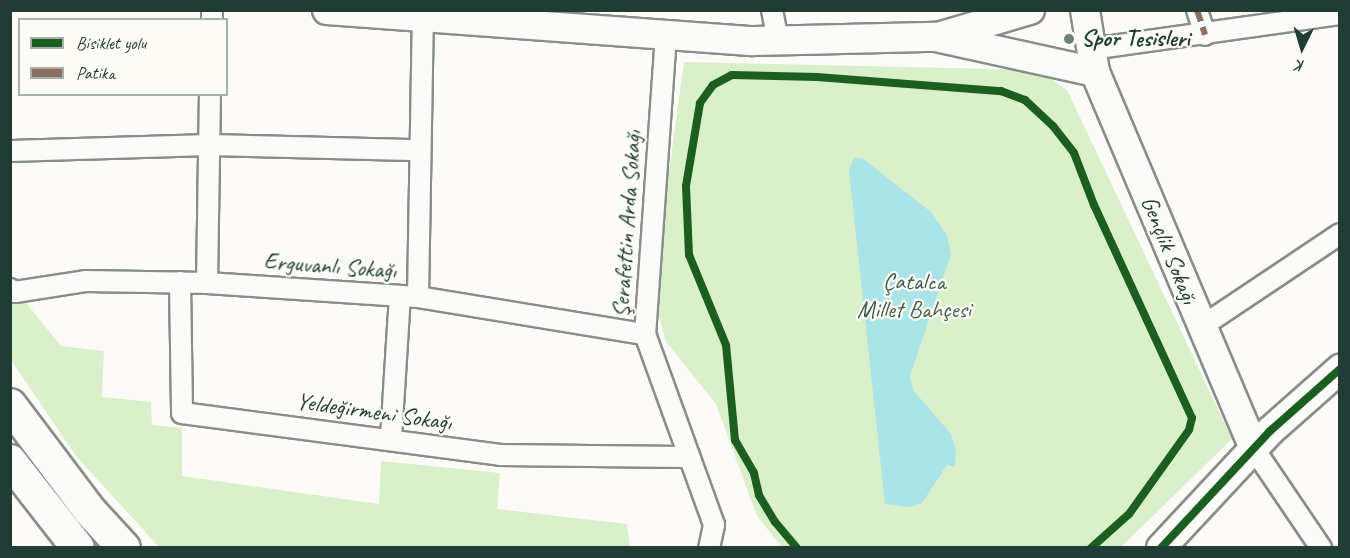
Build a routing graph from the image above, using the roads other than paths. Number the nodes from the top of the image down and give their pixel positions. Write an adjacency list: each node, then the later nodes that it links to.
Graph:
1 (772, 10): 13 (street)
2 (1030, 10): 12 (street)
3 (1085, 10): 14 (street, Gençlik Sokağı)
4 (1197, 10): 11 (street)
5 (339, 11): 7 (street)
6 (1340, 14): 8 (street)
7 (423, 18): 9 (street); 17 (street)
8 (1281, 18): 11 (street)
9 (578, 19): 10 (street)
10 (666, 35): 13 (street); 25 (street, Şerafettin Arda Sokağı)
11 (1205, 35): 14 (street)
12 (936, 37): 13 (street); 14 (street)
13 (778, 41)
14 (1093, 60): 24 (street, Gençlik Sokağı)
15 (210, 96): 16 (street)
16 (210, 145): 17 (street); 18 (street); 21 (street)
17 (420, 150): 23 (street)
18 (10, 151)
19 (1340, 234): 24 (street)
20 (180, 282): 21 (street, Erguvanlı Sokağı); 22 (street, Erguvanlı Sokağı); 28 (street, Yeldeğirmeni Sokağı)
21 (207, 283): 23 (street, Erguvanlı Sokağı)
22 (10, 289)
23 (409, 297): 25 (street, Erguvanlı Sokağı); 28 (street)
24 (1201, 327): 29 (street, Gençlik Sokağı)
25 (645, 334): 30 (street, Şerafettin Arda Sokağı)
26 (1340, 369): 29 (street)
27 (10, 405): 33 (main road)
28 (391, 438): 30 (street, Yeldeğirmeni Sokağı)
29 (1254, 449): 35 (street); 36 (street)
30 (689, 458): 34 (street, Şerafettin Arda Sokağı)
31 (10, 461): 32 (main road)
32 (78, 548)
33 (124, 548)
34 (710, 548)
35 (1161, 548)
36 (1321, 548)

